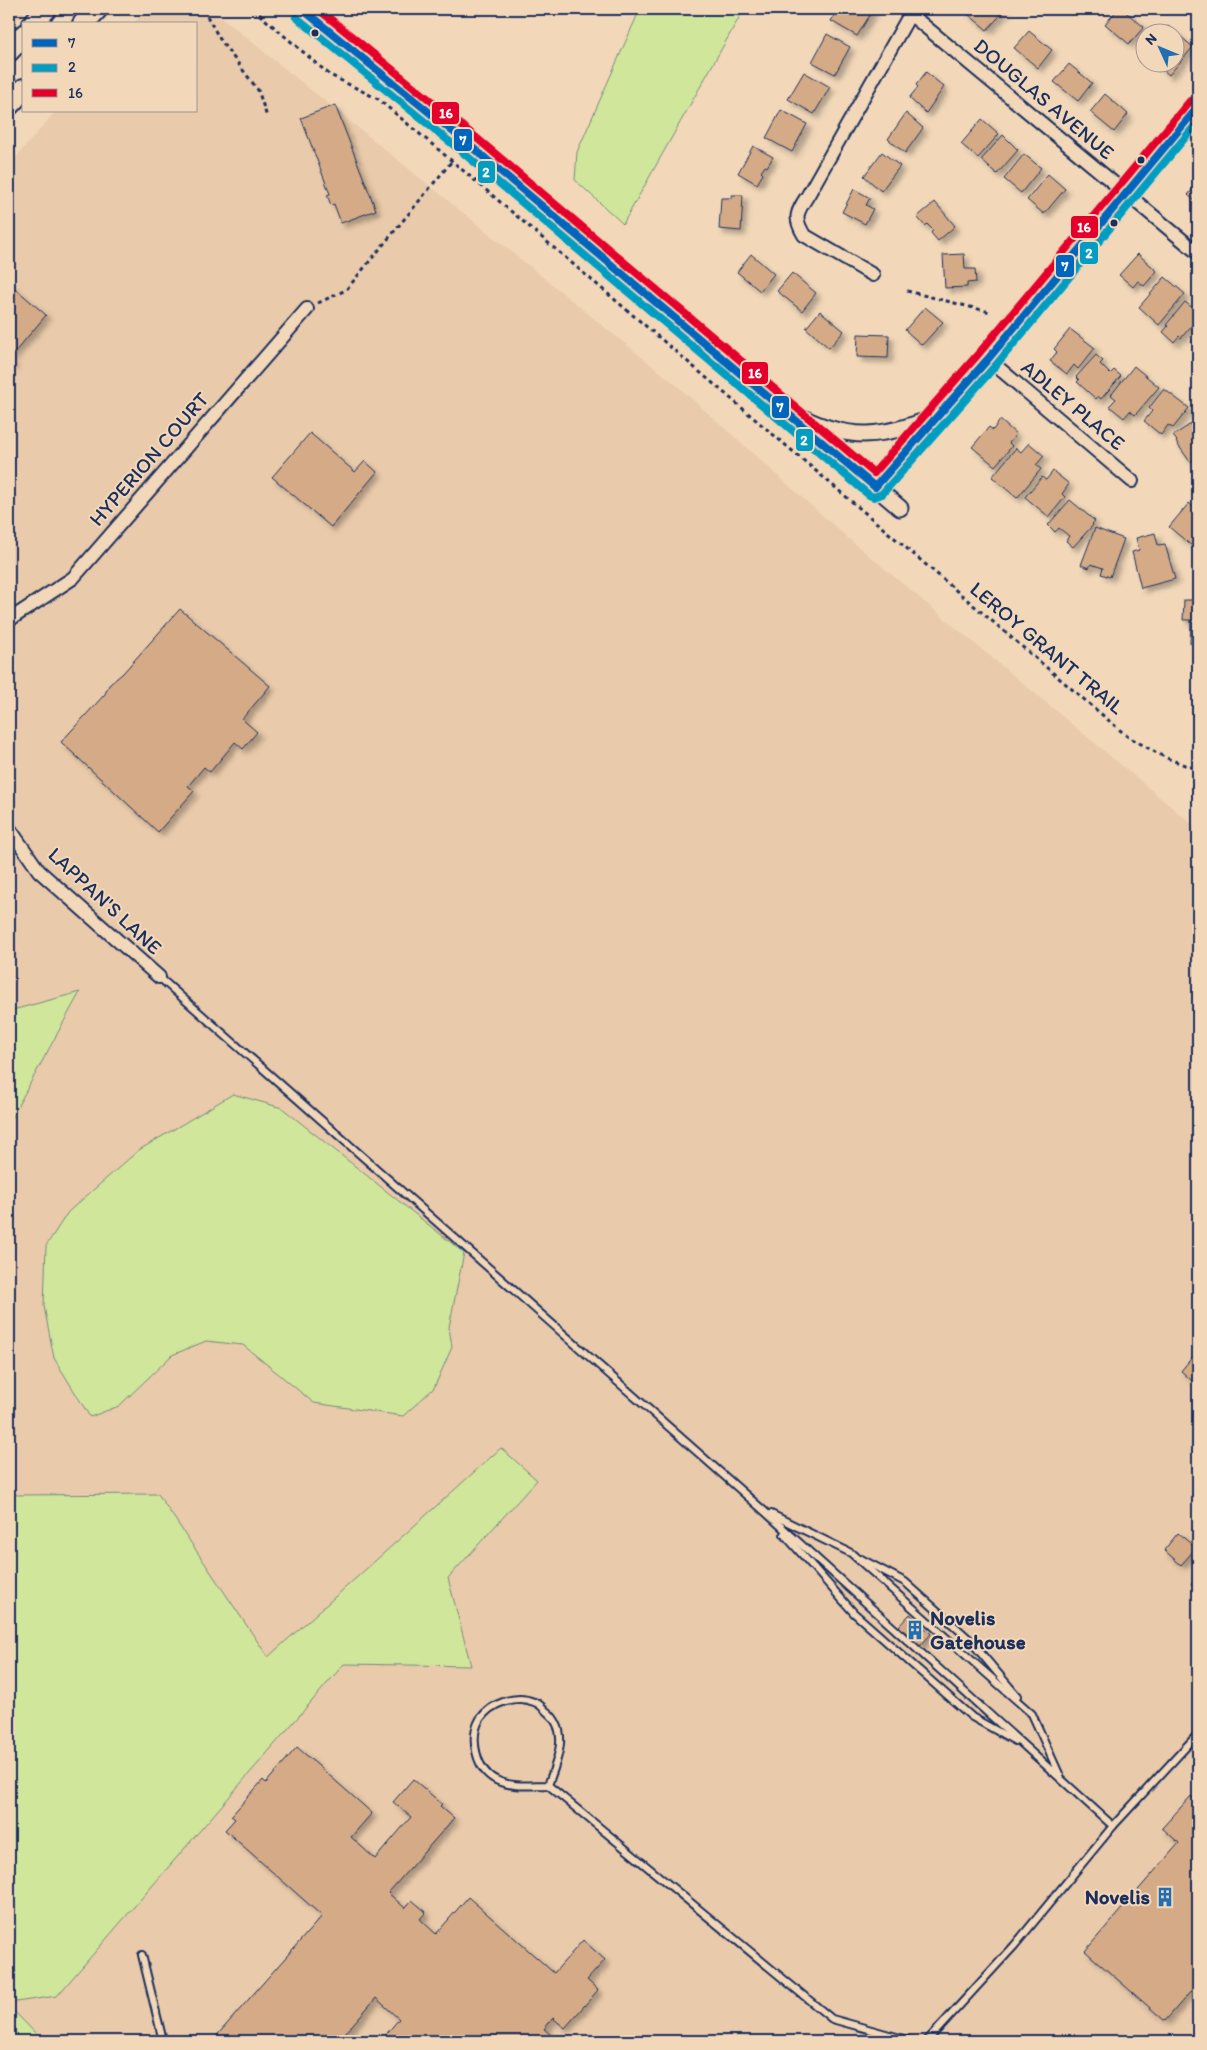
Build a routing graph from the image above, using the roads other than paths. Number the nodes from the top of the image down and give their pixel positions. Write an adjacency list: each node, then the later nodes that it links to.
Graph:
1 (46, 9): 5 (main road)
2 (97, 9): 6 (main road)
3 (302, 9): 17 (street)
4 (912, 11): 12 (street, DOUGLAS AVENUE); 14 (street)
5 (35, 22)
6 (85, 22)
7 (22, 36): 8 (main road)
8 (9, 51)
9 (22, 91): 10 (main road)
10 (9, 105)
11 (1198, 107): 12 (street)
12 (1126, 193): 13 (street, DOUGLAS AVENUE); 16 (street)
13 (1198, 253)
14 (873, 275)
15 (307, 309): 22 (street, HYPERION COURT)
16 (988, 359): 18 (street); 19 (street, ADLEY PLACE)
17 (780, 407): 18 (street); 20 (street)
18 (938, 415): 20 (street)
19 (1132, 481)
20 (875, 487): 21 (street)
21 (900, 508)
22 (9, 620)
23 (9, 828): 24 (street, LAPPAN'S LANE)
24 (159, 977): 25 (lane)
25 (763, 1510): 26 (lane); 29 (lane); 29 (lane)
26 (851, 1553): 27 (lane); 27 (lane)
27 (1032, 1714): 30 (lane)
28 (1198, 1734): 32 (lane)
29 (1024, 1746): 30 (lane)
30 (1062, 1780): 32 (lane)
31 (548, 1785): 31 (lane); 35 (lane)
32 (1113, 1826): 36 (lane)
33 (142, 1954): 34 (lane)
34 (163, 2041)
35 (912, 2041)
36 (927, 2041)

